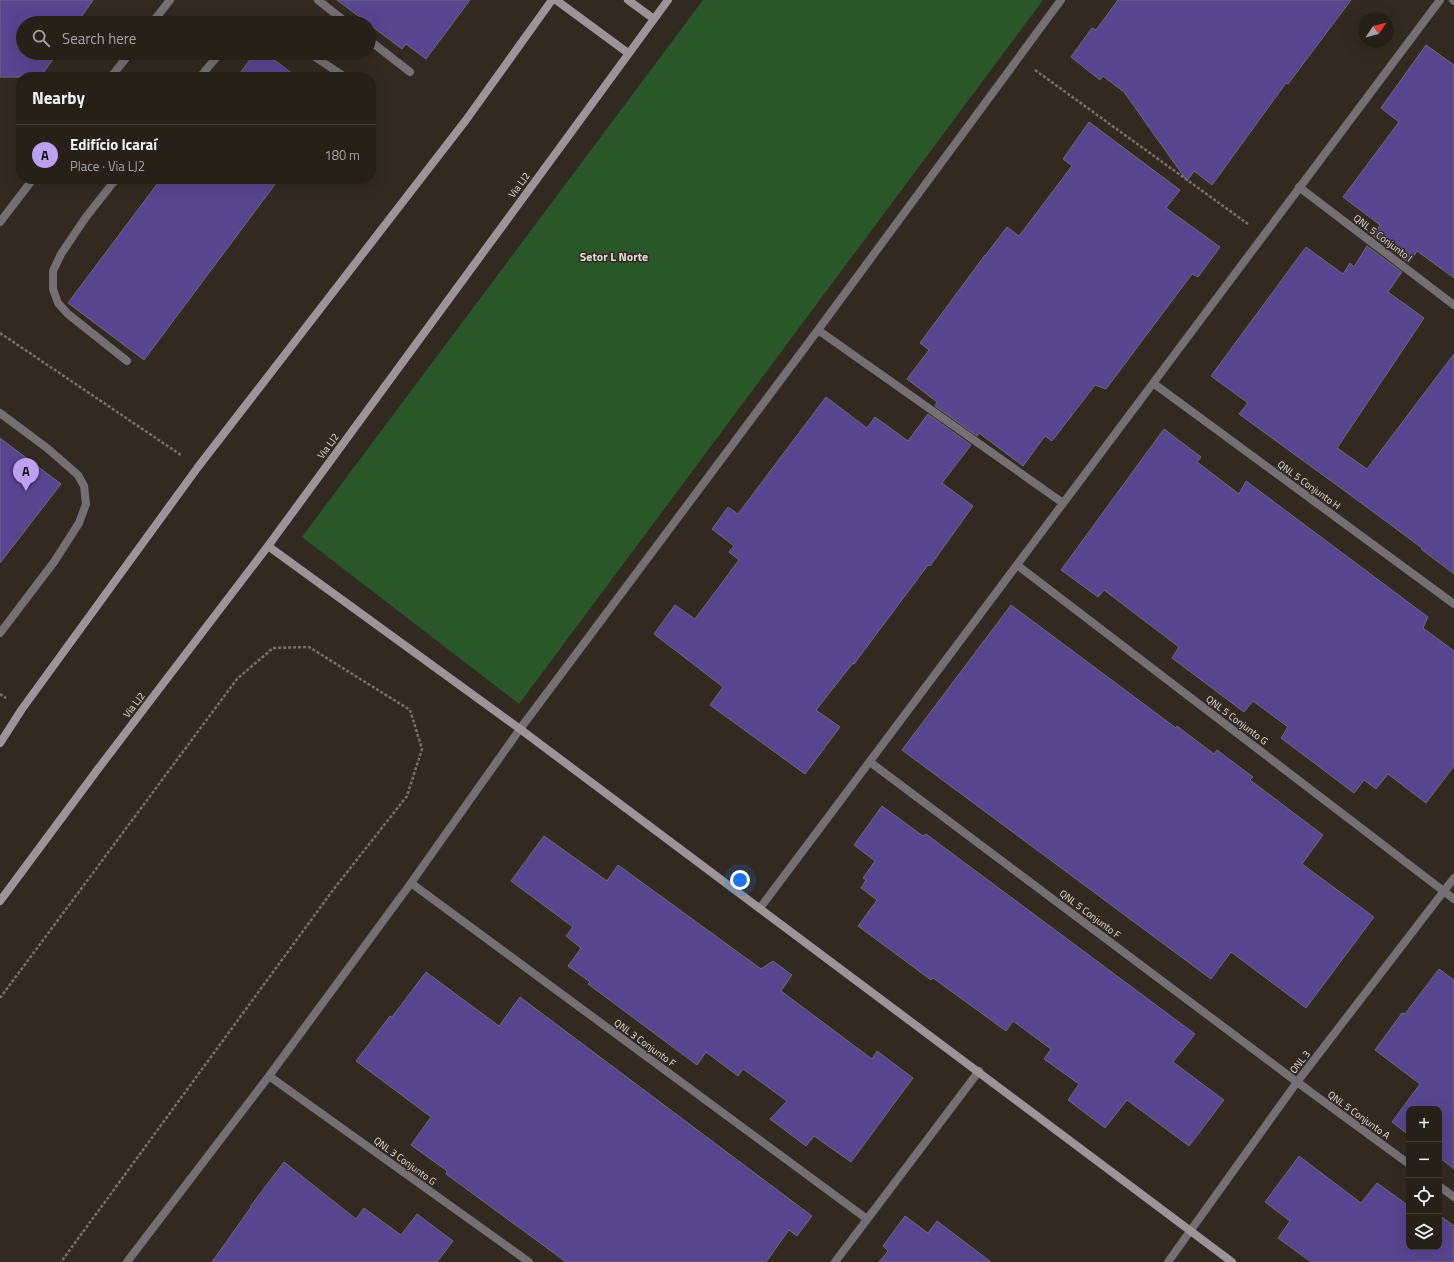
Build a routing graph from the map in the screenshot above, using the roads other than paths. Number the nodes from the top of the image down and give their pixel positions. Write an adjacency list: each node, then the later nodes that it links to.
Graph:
1 (170, 0): 9 (street)
2 (318, 0): 10 (street)
3 (552, 0): 36 (main road)
4 (556, 0): 13 (main road)
5 (628, 0): 11 (main road)
6 (668, 0): 11 (main road, Via LJ2)
7 (1061, 0): 26 (street)
8 (1440, 0): 23 (street)
9 (157, 16)
10 (338, 16)
11 (654, 19): 13 (main road, Via LJ2)
12 (376, 45): 20 (street)
13 (628, 53): 31 (main road, Via LJ2)
14 (124, 60): 17 (street)
15 (214, 60): 18 (street)
16 (320, 60): 19 (street)
17 (115, 72)
18 (204, 72)
19 (338, 72)
20 (410, 72)
21 (29, 184): 24 (street)
22 (112, 184): 27 (street)
23 (1299, 187): 25 (street, QNL 5 Conjunto I); 28 (street)
24 (0, 222)
25 (1454, 304)
26 (818, 330): 30 (street); 35 (street)
27 (127, 361)
28 (1153, 383): 30 (street); 33 (street, QNL 5 Conjunto H)
29 (0, 413): 34 (street)
30 (1063, 503): 32 (street)
31 (268, 546): 35 (main road); 42 (main road, Via LJ2)
32 (1018, 565): 37 (street); 40 (street, QNL 5 Conjunto G)
33 (1454, 604)
34 (0, 633)
35 (520, 728): 39 (street); 43 (main road)
36 (0, 743)
37 (870, 762): 43 (street); 46 (street, QNL 5 Conjunto F)
38 (1454, 878): 40 (street, ONL 3)
39 (411, 883): 45 (street); 50 (street, QNL 3 Conjunto F)
40 (1444, 891): 41 (street, QNL 5 Conjunto G); 46 (street, ONL 3)
41 (1454, 899)
42 (0, 900)
43 (760, 908): 44 (main road)
44 (979, 1071): 50 (street); 51 (main road)
45 (270, 1076): 52 (street); 53 (street, QNL 3 Conjunto G)
46 (1297, 1082): 47 (street, QNL 5 Conjunto A); 51 (street, ONL 3)
47 (1406, 1162)
48 (1442, 1188): 49 (street)
49 (1454, 1197)
50 (867, 1219): 54 (street)
51 (1190, 1231): 55 (street, ONL 3); 56 (main road)
52 (127, 1262)
53 (529, 1262)
54 (835, 1262)
55 (1168, 1262)
56 (1232, 1262)

